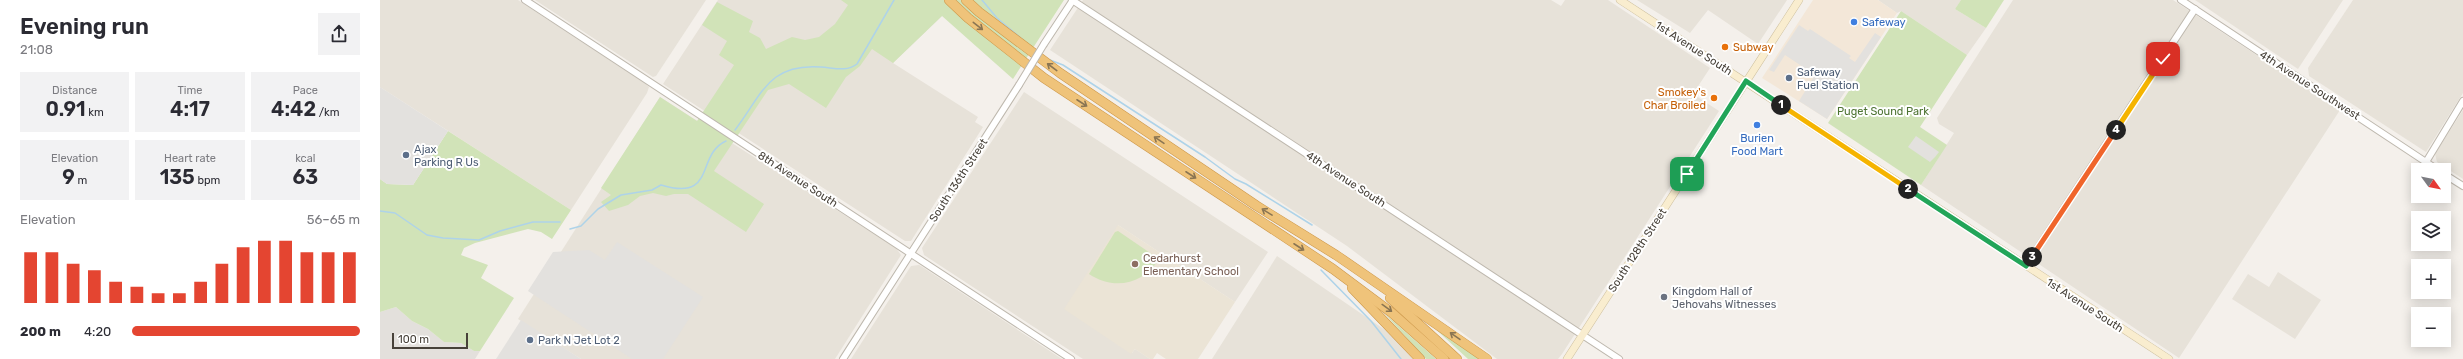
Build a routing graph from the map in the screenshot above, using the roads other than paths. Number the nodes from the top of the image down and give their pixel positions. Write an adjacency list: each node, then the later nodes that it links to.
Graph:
1 (525, 0): 14 (street, 8th Avenue South)
2 (949, 0): 17 (highway, one-way to 17)
3 (966, 0): 15 (highway, one-way to 3)
4 (1073, 0): 14 (street, South 136th Street, bridge); 18 (street, 4th Avenue South)
5 (1620, 0): 9 (main road, 1st Avenue South)
6 (1799, 0): 9 (main road, South 128th Street)
7 (2181, 0): 8 (street, 4th Avenue Southwest)
8 (2196, 10): 11 (street, 4th Avenue Southwest); 16 (street)
9 (1746, 81): 16 (main road, 1st Avenue South); 18 (main road, South 128th Street)
10 (2463, 101): 11 (street)
11 (2426, 162)
12 (2451, 178): 13 (street)
13 (2463, 186)
14 (911, 253): 19 (street, South 136th Street); 20 (street, 8th Avenue South)
15 (1336, 255): 23 (highway); 24 (highway, one-way to 15)
16 (2026, 266): 27 (main road, 1st Avenue South)
17 (1333, 269): 21 (highway); 22 (highway, one-way to 22)
18 (1583, 335): 25 (main road, South 128th Street); 26 (street, 4th Avenue South)
19 (843, 359)
20 (1071, 359)
21 (1420, 359)
22 (1444, 359)
23 (1457, 359)
24 (1487, 359)
25 (1568, 359)
26 (1620, 359)
27 (2169, 359)

